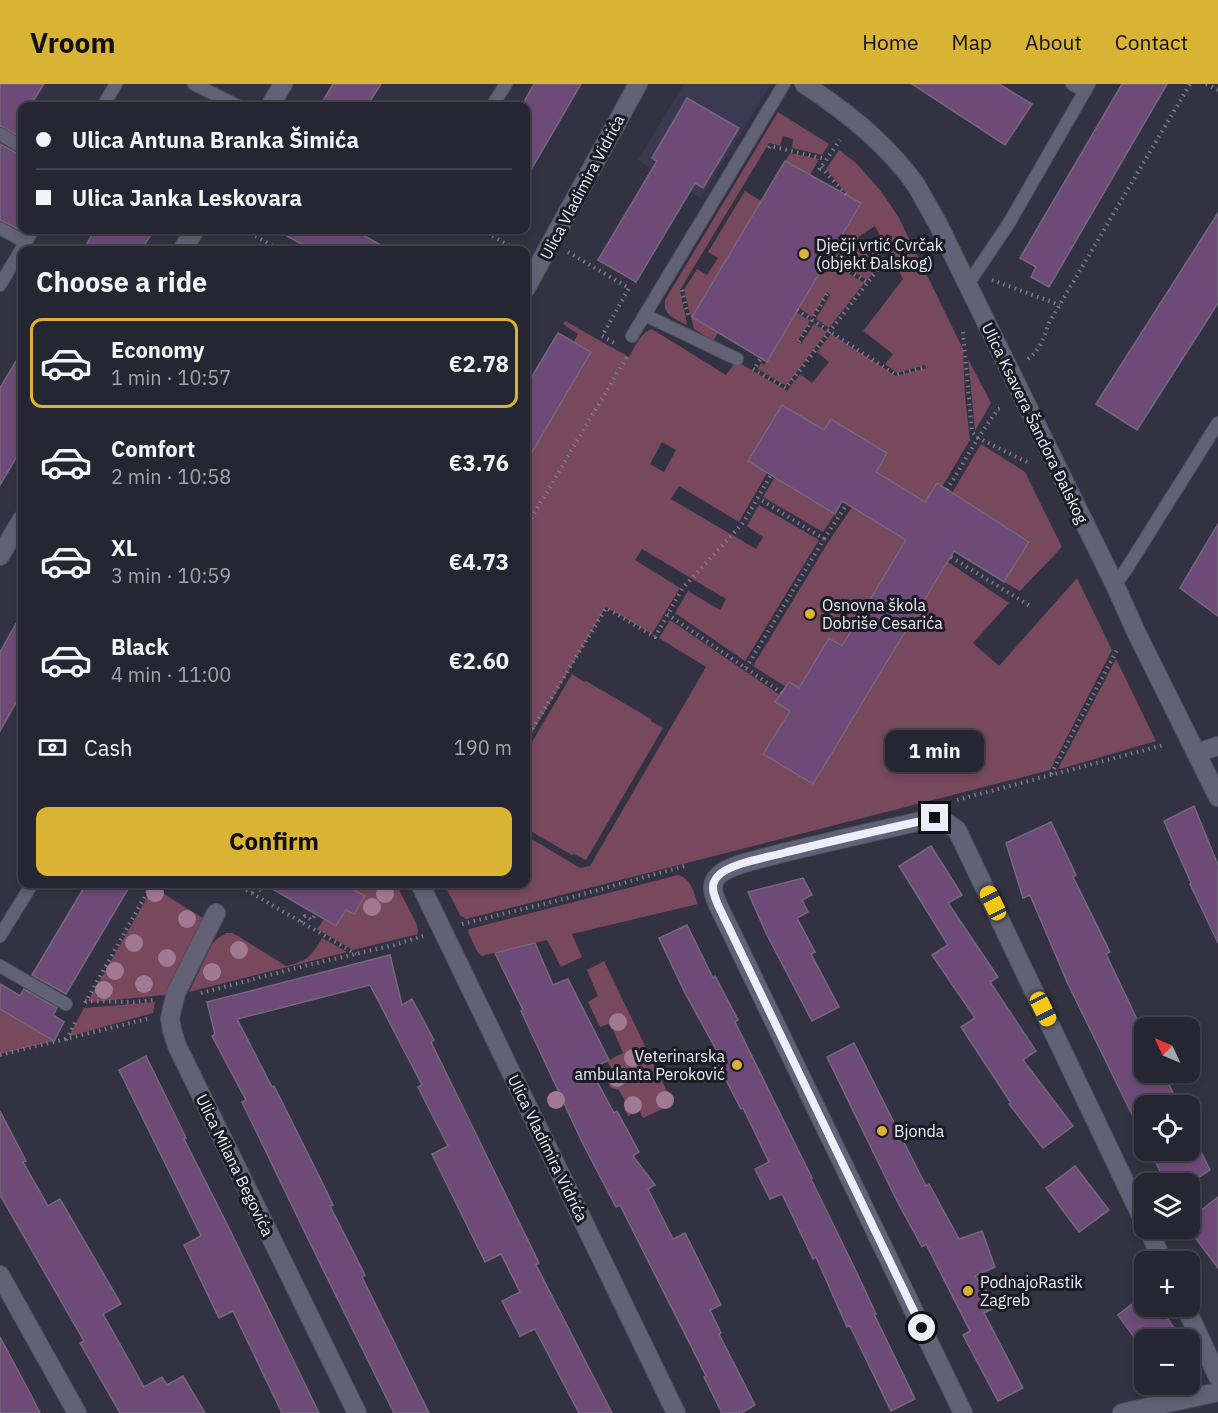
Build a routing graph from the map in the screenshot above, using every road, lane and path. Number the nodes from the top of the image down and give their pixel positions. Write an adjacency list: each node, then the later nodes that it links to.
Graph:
1 (116, 84): 13 (lane)
2 (194, 84): 14 (lane)
3 (283, 84): 15 (street)
4 (506, 84): 16 (lane)
5 (638, 84): 28 (street, Ulica Vladimira Vidrića)
6 (784, 84): 44 (lane)
7 (804, 84): 38 (street, Ulica Ksavera Šandora Đalskog)
8 (1072, 84): 11 (lane)
9 (1190, 84): 42 (path)
10 (1206, 84): 12 (path)
11 (1087, 88): 38 (lane)
12 (1218, 90)
13 (105, 102)
14 (230, 102)
15 (272, 102)
16 (495, 102)
17 (0, 134): 19 (lane)
18 (840, 140): 21 (path)
19 (18, 145)
20 (764, 156): 21 (path)
21 (826, 159): 22 (path)
22 (846, 195)
23 (0, 228): 27 (lane)
24 (31, 234): 27 (lane)
25 (252, 234): 30 (path)
26 (489, 234): 31 (path)
27 (26, 243): 29 (lane)
28 (552, 243): 36 (street, Ulica Vladimira Vidrića); 51 (path)
29 (24, 246)
30 (273, 246)
31 (510, 246)
32 (872, 246): 37 (path)
33 (18, 256): 39 (lane)
34 (829, 258): 37 (path)
35 (989, 279): 42 (path)
36 (530, 281)
37 (868, 283): 46 (path)
38 (968, 284): 68 (street, Ulica Ksavera Šandora Đalskog)
39 (0, 285)
40 (682, 290): 49 (path)
41 (827, 294): 45 (path)
42 (1060, 305): 53 (path)
43 (797, 310): 45 (path)
44 (645, 315): 48 (lane); 49 (lane)
45 (812, 320): 46 (path); 50 (path)
46 (830, 332): 52 (path); 54 (path)
47 (963, 332): 57 (path)
48 (632, 336): 51 (path)
49 (693, 338): 52 (lane)
50 (799, 342)
51 (628, 351): 63 (path)
52 (737, 359)
53 (1024, 362)
54 (925, 367)
55 (1001, 408): 57 (path)
56 (1218, 423): 68 (lane)
57 (978, 438): 58 (path); 60 (path)
58 (1029, 463)
59 (771, 475): 61 (path)
60 (947, 490)
61 (758, 498): 65 (path); 70 (path)
62 (846, 504): 65 (path)
63 (530, 521)
64 (18, 526): 66 (street)
65 (824, 539): 72 (path)
66 (0, 556)
67 (951, 557): 69 (path)
68 (1115, 585): 77 (street, Ulica Ksavera Šandora Đalskog)
69 (1030, 606)
70 (667, 614): 72 (path); 74 (path)
71 (1118, 648): 78 (path)
72 (746, 668): 73 (path)
73 (782, 693)
74 (530, 733)
75 (1164, 745): 78 (path)
76 (1218, 746): 77 (street)
77 (1196, 753): 79 (street, Ulica Ksavera Šandora Đalskog)
78 (1052, 774): 80 (path)
79 (1218, 797)
80 (957, 800)
81 (688, 865): 91 (path)
82 (30, 888): 93 (lane)
83 (150, 888): 97 (path)
84 (243, 888): 87 (path)
85 (255, 888): 87 (path)
86 (422, 888): 112 (street, Ulica Vladimira Vidrića)
87 (252, 893): 90 (path)
88 (216, 912): 111 (street, Ulica Milana Begovića)
89 (316, 914): 90 (path)
90 (301, 922): 94 (path)
91 (455, 926)
92 (430, 934): 94 (path)
93 (0, 936)
94 (356, 954): 96 (path)
95 (0, 966): 99 (lane)
96 (192, 995)
97 (87, 1000): 98 (path); 99 (path); 100 (path)
98 (159, 1000)
99 (66, 1004)
100 (81, 1010)
101 (157, 1016): 103 (path)
102 (76, 1020): 103 (path)
103 (66, 1040): 104 (path)
104 (0, 1055)
105 (1134, 1201): 113 (street)
106 (0, 1275): 110 (street)
107 (1190, 1317): 108 (street)
108 (1218, 1377)
109 (1218, 1392): 114 (street)
110 (76, 1413)
111 (357, 1413)
112 (676, 1413)
113 (963, 1413)
114 (1122, 1413)

